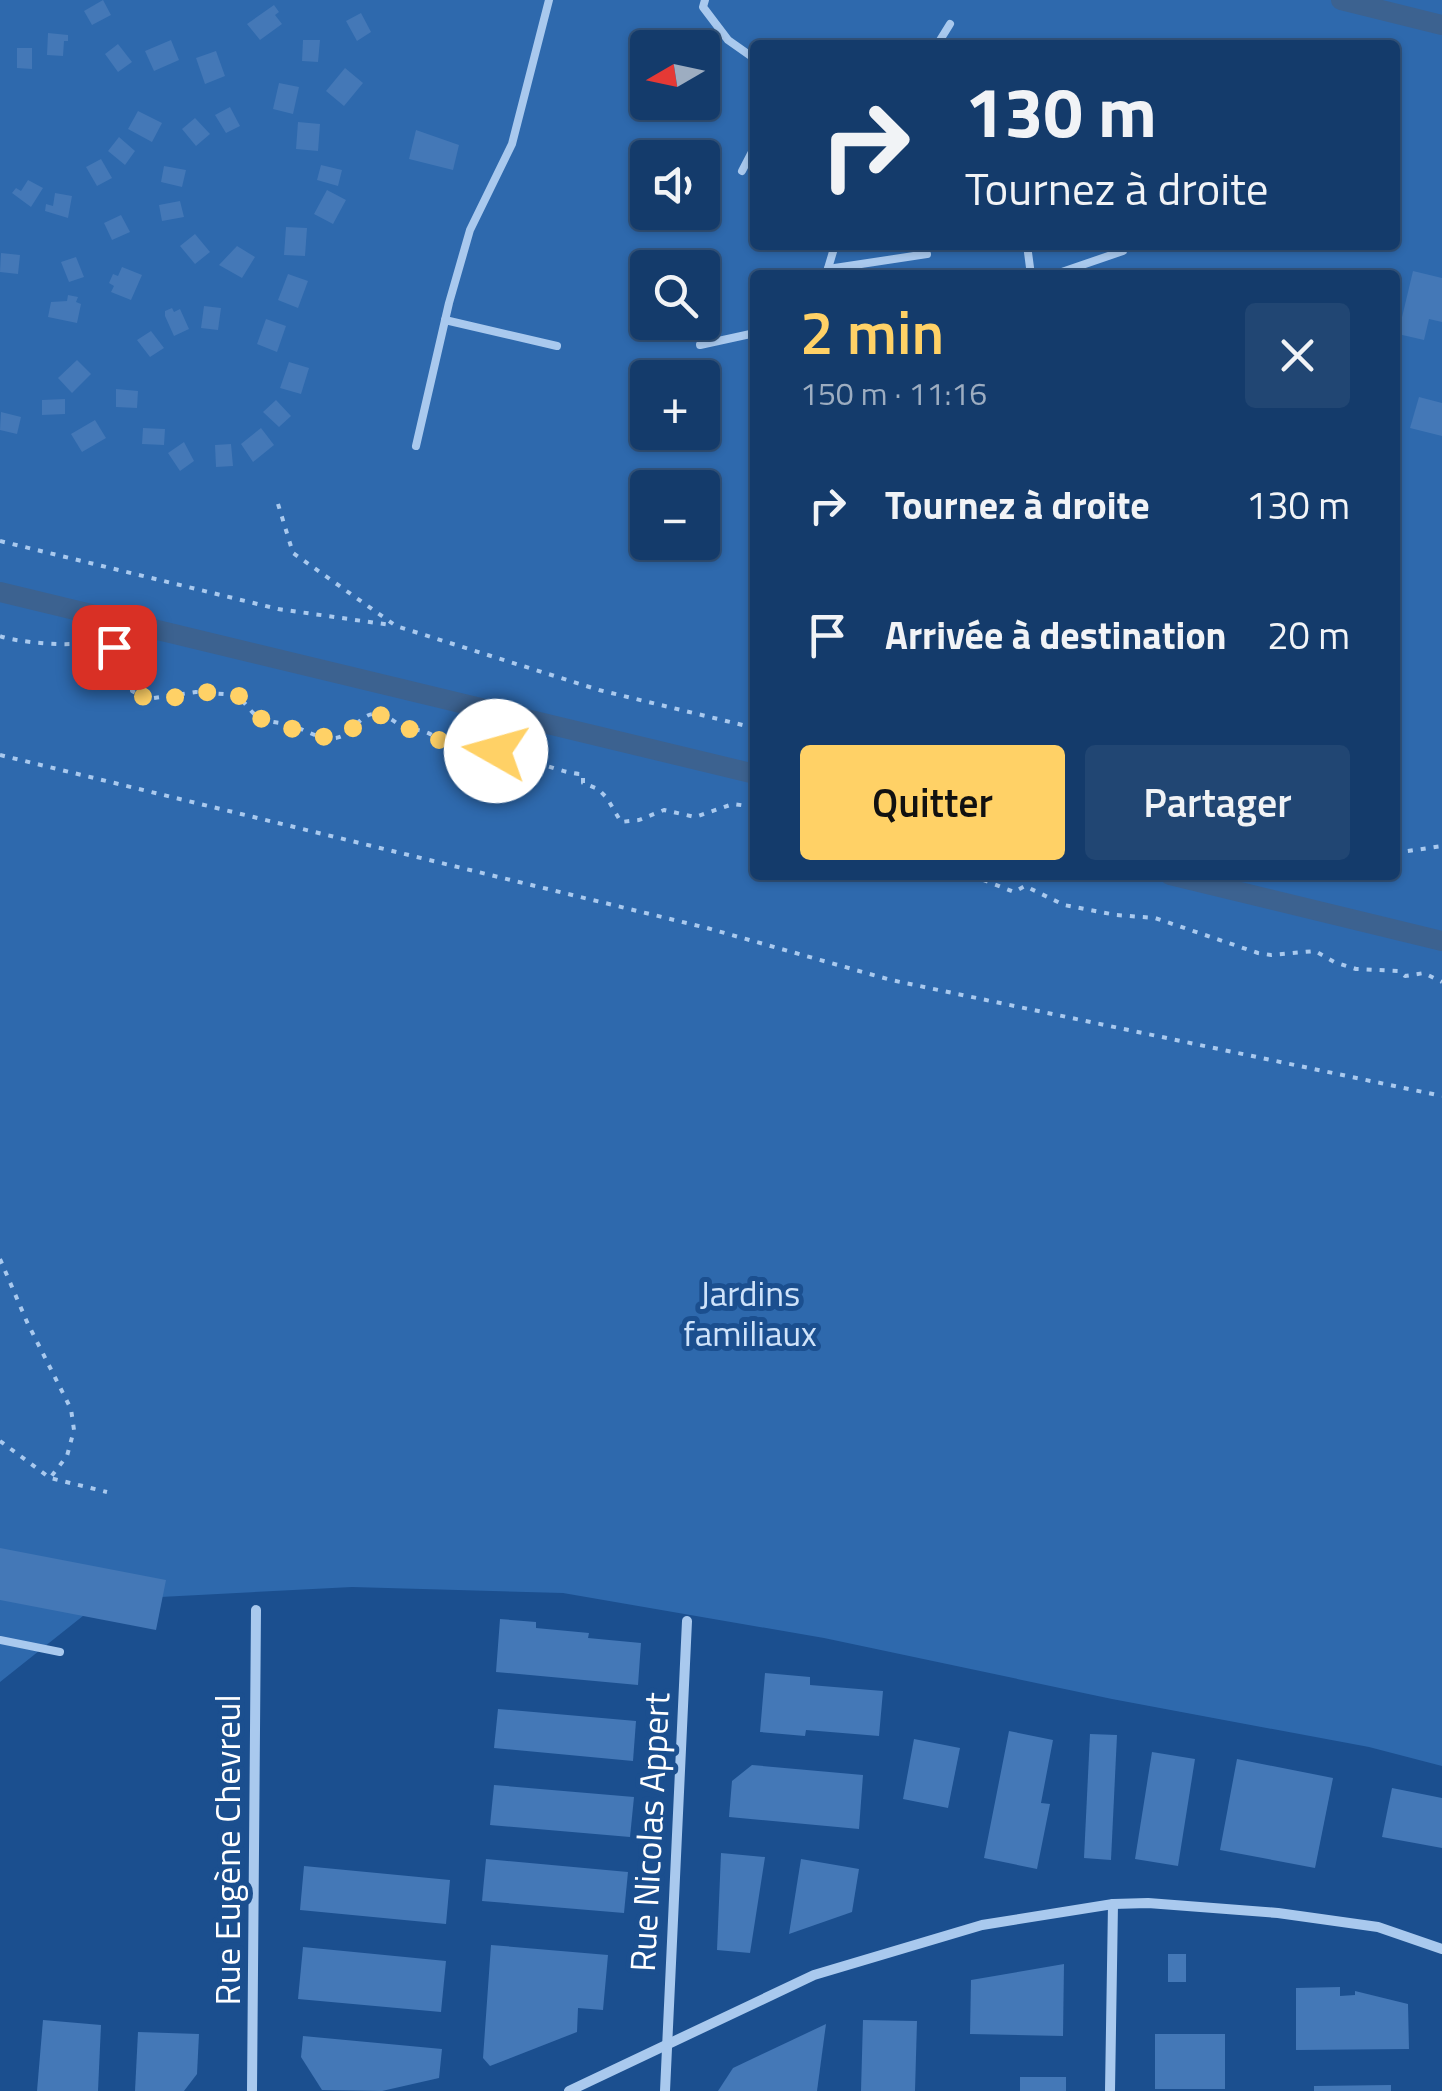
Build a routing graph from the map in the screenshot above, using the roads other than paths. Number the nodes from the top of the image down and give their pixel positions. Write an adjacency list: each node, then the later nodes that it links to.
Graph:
1 (549, 0): 12 (lane)
2 (705, 0): 5 (lane)
3 (950, 24): 4 (lane)
4 (939, 40)
5 (750, 55)
6 (750, 156): 7 (lane)
7 (742, 171)
8 (1123, 252): 11 (lane)
9 (927, 254): 10 (lane)
10 (838, 270)
11 (1068, 270)
12 (445, 320): 15 (lane); 16 (lane)
13 (750, 334): 14 (lane)
14 (700, 344)
15 (557, 346)
16 (416, 446)
17 (256, 1610): 24 (street, Rue Eugène Chevreul)
18 (687, 1622): 23 (street, Rue Nicolas Appert)
19 (0, 1640): 20 (lane)
20 (60, 1652)
21 (1113, 1904): 22 (street); 23 (street); 27 (street)
22 (1442, 1949)
23 (666, 2046): 25 (street); 26 (street, Rue Nicolas Appert)
24 (252, 2091)
25 (569, 2091)
26 (665, 2091)
27 (1110, 2091)

